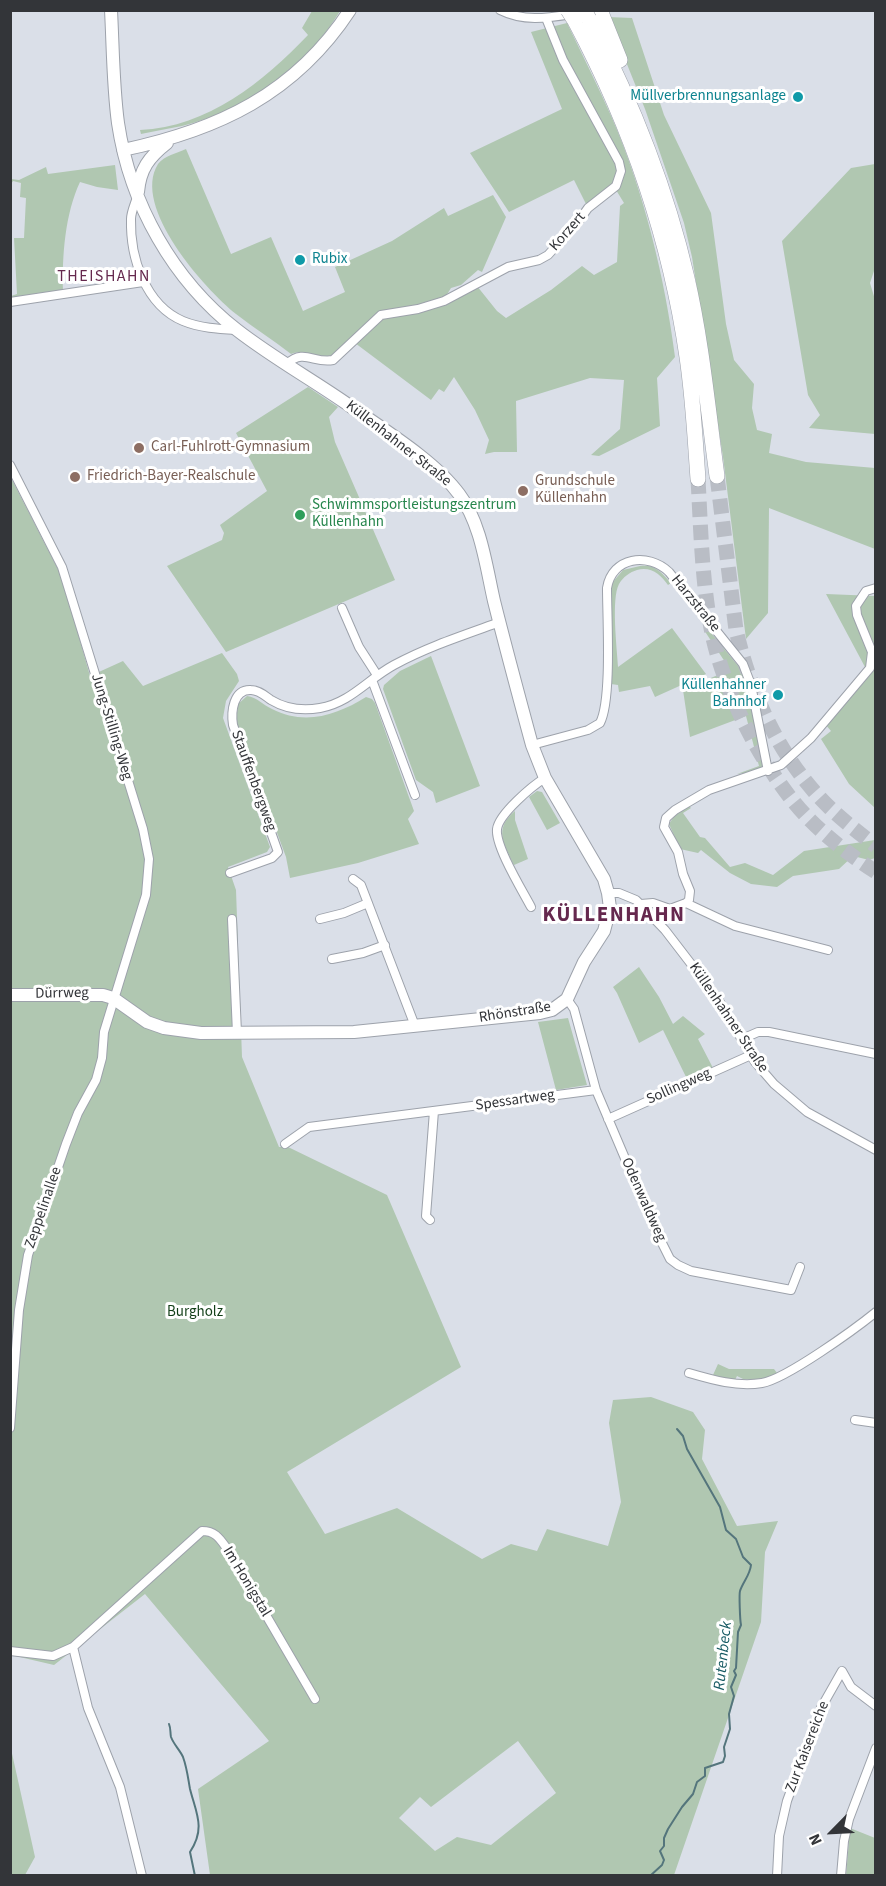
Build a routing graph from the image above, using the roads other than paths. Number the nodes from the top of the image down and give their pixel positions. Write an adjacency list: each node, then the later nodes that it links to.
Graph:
1 (111, 10): 7 (street, Küllenhahner Straße)
2 (350, 10): 6 (street)
3 (500, 10): 5 (street)
4 (588, 14): 5 (street); 16 (highway); 17 (highway)
5 (546, 18): 14 (street, Korzert)
6 (173, 138): 7 (street); 8 (street)
7 (123, 150): 8 (street, Küllenhahner Straße)
8 (137, 197): 9 (street, Küllenhahner Straße); 11 (street, Küllenhahner Straße)
9 (143, 282): 10 (street); 12 (street, Küllenhahner Straße)
10 (12, 302)
11 (210, 307): 12 (street); 13 (street, Küllenhahner Straße)
12 (203, 327): 13 (street, Küllenhahner Straße)
13 (237, 330): 14 (street, Küllenhahner Straße)
14 (287, 364): 20 (street, Küllenhahner Straße)
15 (10, 465): 39 (street, Jung-Stilling-Weg)
16 (717, 476)
17 (698, 479)
18 (876, 588): 23 (street)
19 (342, 608): 21 (street)
20 (500, 622): 21 (street, Stauffenbergweg); 22 (street, Küllenhahner Straße)
21 (375, 678): 25 (street); 26 (street, Stauffenbergweg)
22 (532, 745): 23 (street, Harzstraße); 24 (street, Küllenhahner Straße)
23 (768, 771): 30 (street)
24 (545, 778): 28 (street, Küllenhahner Straße); 32 (street)
25 (415, 795)
26 (230, 873)
27 (353, 879): 29 (street)
28 (608, 893): 31 (street, Küllenhahner Straße); 40 (street, Rhönstraße)
29 (369, 903): 34 (street); 35 (street)
30 (686, 903): 31 (street); 36 (street)
31 (641, 904): 43 (street, Küllenhahner Straße)
32 (531, 907)
33 (232, 919): 42 (street)
34 (320, 919)
35 (385, 945): 37 (street); 41 (street)
36 (828, 950)
37 (332, 959)
38 (10, 995): 39 (street, Dürrweg)
39 (113, 998): 42 (street, Rhönstraße); 57 (street, Zeppelinallee)
40 (567, 999): 41 (street, Rhönstraße); 46 (street, Odenwaldweg)
41 (415, 1026): 42 (street, Rhönstraße)
42 (237, 1033)
43 (742, 1039): 44 (street); 45 (street, Küllenhahner Straße)
44 (876, 1054)
45 (751, 1055): 48 (street, Sollingweg); 50 (street, Küllenhahner Straße)
46 (596, 1090): 47 (street, Spessartweg); 48 (street, Odenwaldweg)
47 (434, 1111): 49 (street, Spessartweg); 51 (street)
48 (608, 1119): 52 (street, Odenwaldweg)
49 (285, 1144)
50 (876, 1150)
51 (430, 1221)
52 (800, 1267)
53 (876, 1312): 54 (street)
54 (689, 1373)
55 (855, 1420): 56 (street)
56 (876, 1423)
57 (10, 1428)
58 (73, 1647): 59 (street, Im Honigstal); 60 (street, Im Honigstal); 63 (street)
59 (10, 1651)
60 (315, 1700)
61 (876, 1706): 64 (street, Zur Kaisereiche)
62 (876, 1749): 65 (street)
63 (141, 1875)
64 (777, 1875)
65 (841, 1875)

